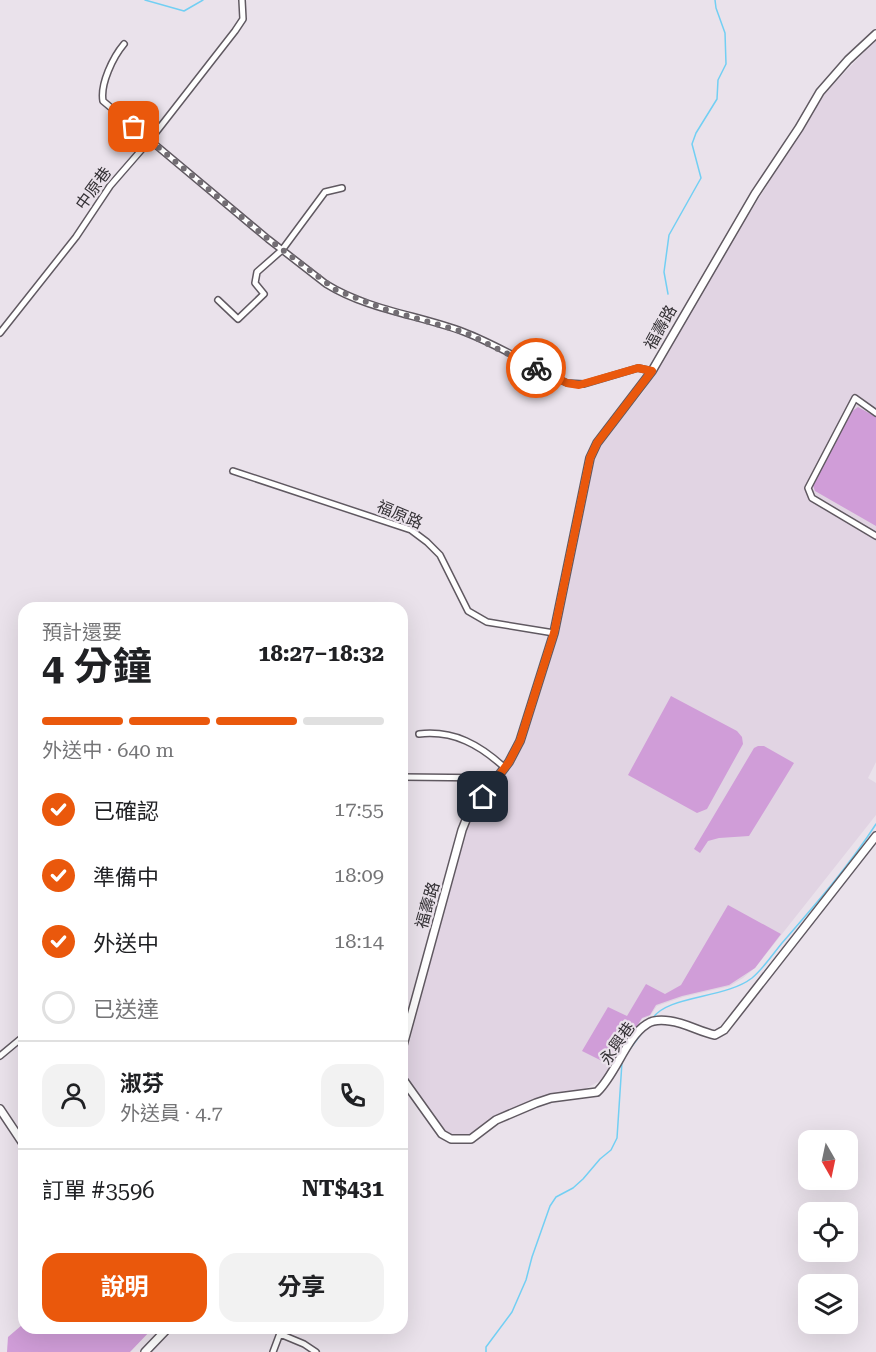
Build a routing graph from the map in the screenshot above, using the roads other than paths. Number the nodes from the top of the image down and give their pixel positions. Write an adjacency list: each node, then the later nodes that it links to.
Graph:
1 (242, 0): 4 (street, 中原巷)
2 (876, 34): 9 (street, 福壽路)
3 (124, 44): 4 (street)
4 (150, 140): 6 (street); 8 (street, 中原巷)
5 (342, 188): 6 (street)
6 (282, 250): 7 (street); 9 (street)
7 (218, 300)
8 (0, 333)
9 (652, 371): 13 (street, 福壽路)
10 (876, 413): 12 (street)
11 (233, 471): 13 (street, 福原路)
12 (876, 536)
13 (554, 633): 15 (street, 福壽路)
14 (419, 734): 15 (street)
15 (505, 768): 17 (street, 福壽路)
16 (408, 777): 17 (street)
17 (498, 778): 19 (street, 福壽路)
18 (876, 836): 22 (street, 永興巷)
19 (408, 1027)
20 (18, 1041): 21 (street)
21 (0, 1056)
22 (408, 1086)
23 (0, 1109): 24 (street)
24 (18, 1136)
25 (162, 1334): 28 (street)
26 (280, 1334): 29 (street)
27 (286, 1334): 30 (street)
28 (146, 1352)
29 (273, 1352)
30 (316, 1352)

